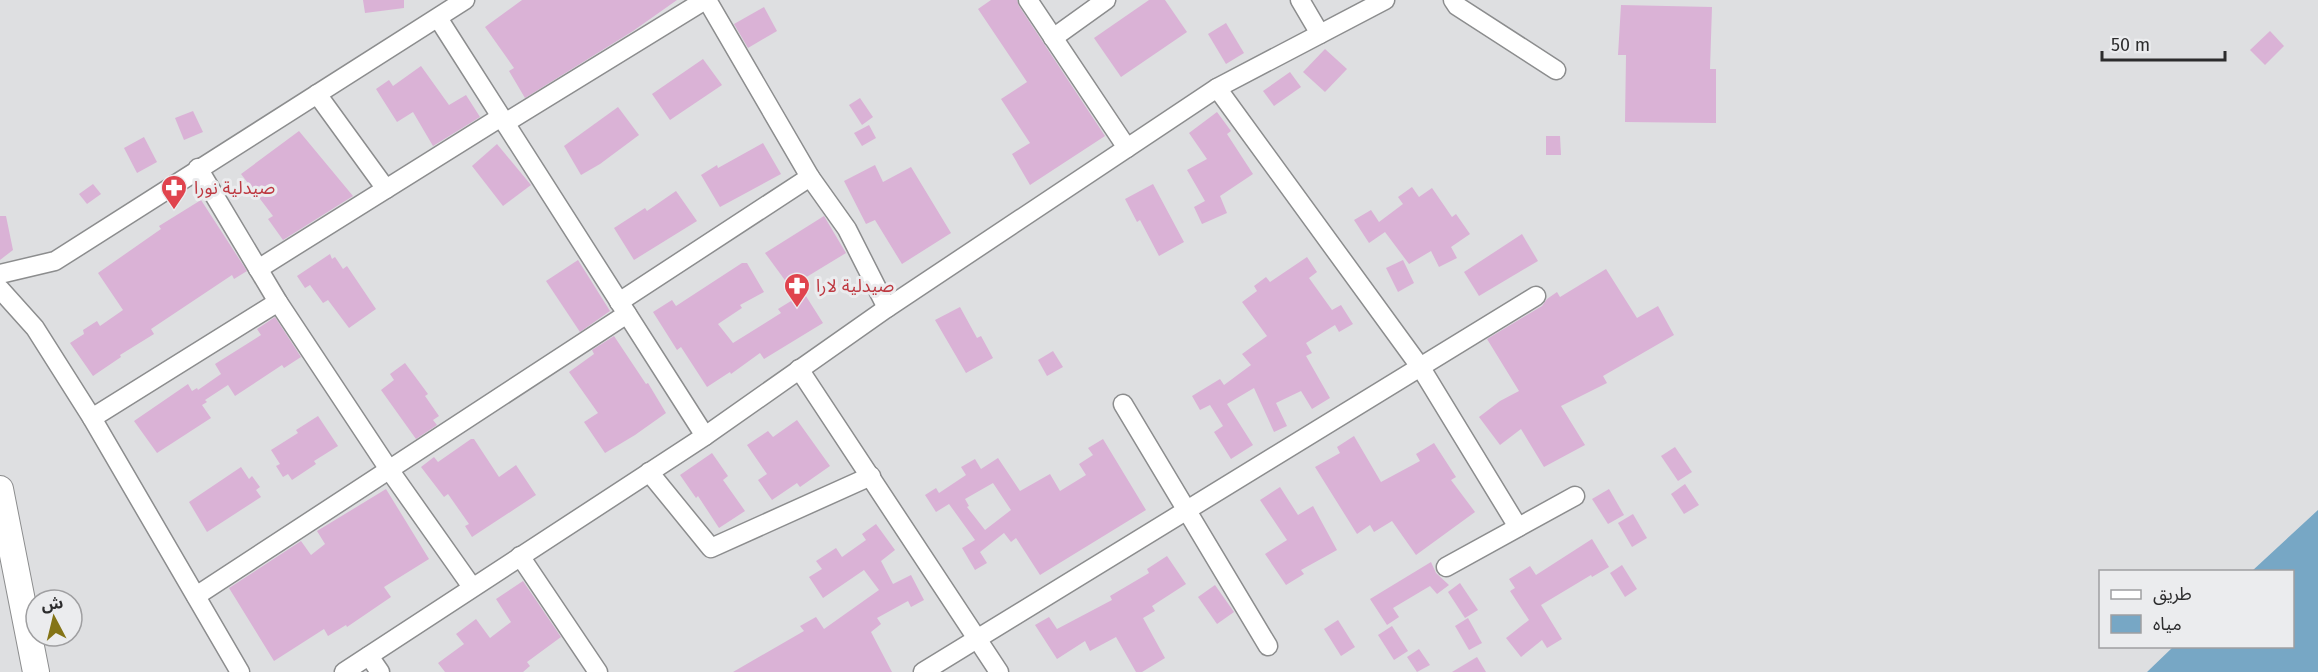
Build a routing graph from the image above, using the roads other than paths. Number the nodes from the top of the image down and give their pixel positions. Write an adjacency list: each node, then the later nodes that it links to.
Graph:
1 (465, 0): 8 (street)
2 (706, 0): 14 (street); 17 (street)
3 (1029, 0): 10 (street)
4 (1106, 0): 10 (street)
5 (1300, 0): 9 (street)
6 (1385, 0): 9 (street)
7 (1452, 0): 11 (street)
8 (438, 18): 13 (street); 14 (street)
9 (1320, 34): 12 (street)
10 (1053, 38): 15 (street)
11 (1556, 70)
12 (1217, 88): 15 (street); 26 (street)
13 (317, 94): 16 (street); 18 (street)
14 (503, 120): 18 (street); 24 (street)
15 (1127, 148): 25 (street)
16 (198, 168): 19 (street); 20 (street)
17 (810, 177): 24 (street); 25 (street)
18 (386, 189): 19 (street)
19 (258, 268): 23 (street)
20 (0, 274)
21 (0, 289): 29 (street)
22 (1536, 296): 26 (street)
23 (278, 302): 29 (street); 31 (street)
24 (623, 308): 30 (street); 31 (street)
25 (887, 308): 27 (street)
26 (1421, 368): 36 (street); 37 (street)
27 (799, 369): 30 (street); 33 (street)
28 (1123, 404): 36 (street)
29 (92, 418): 41 (street)
30 (705, 436): 32 (street)
31 (388, 468): 40 (street); 41 (street)
32 (649, 472): 33 (street); 38 (street)
33 (871, 476): 42 (street)
34 (0, 489): 45 (street)
35 (1575, 496): 37 (street)
36 (1187, 510): 42 (street); 43 (street)
37 (1518, 527): 39 (street)
38 (520, 556): 40 (street); 49 (street)
39 (1446, 567)
40 (472, 587): 44 (street)
41 (196, 596): 46 (street)
42 (977, 638): 50 (street); 51 (street)
43 (1268, 646)
44 (369, 656): 47 (street); 48 (street)
45 (36, 672)
46 (240, 672)
47 (344, 672)
48 (380, 672)
49 (598, 672)
50 (923, 672)
51 (999, 672)

